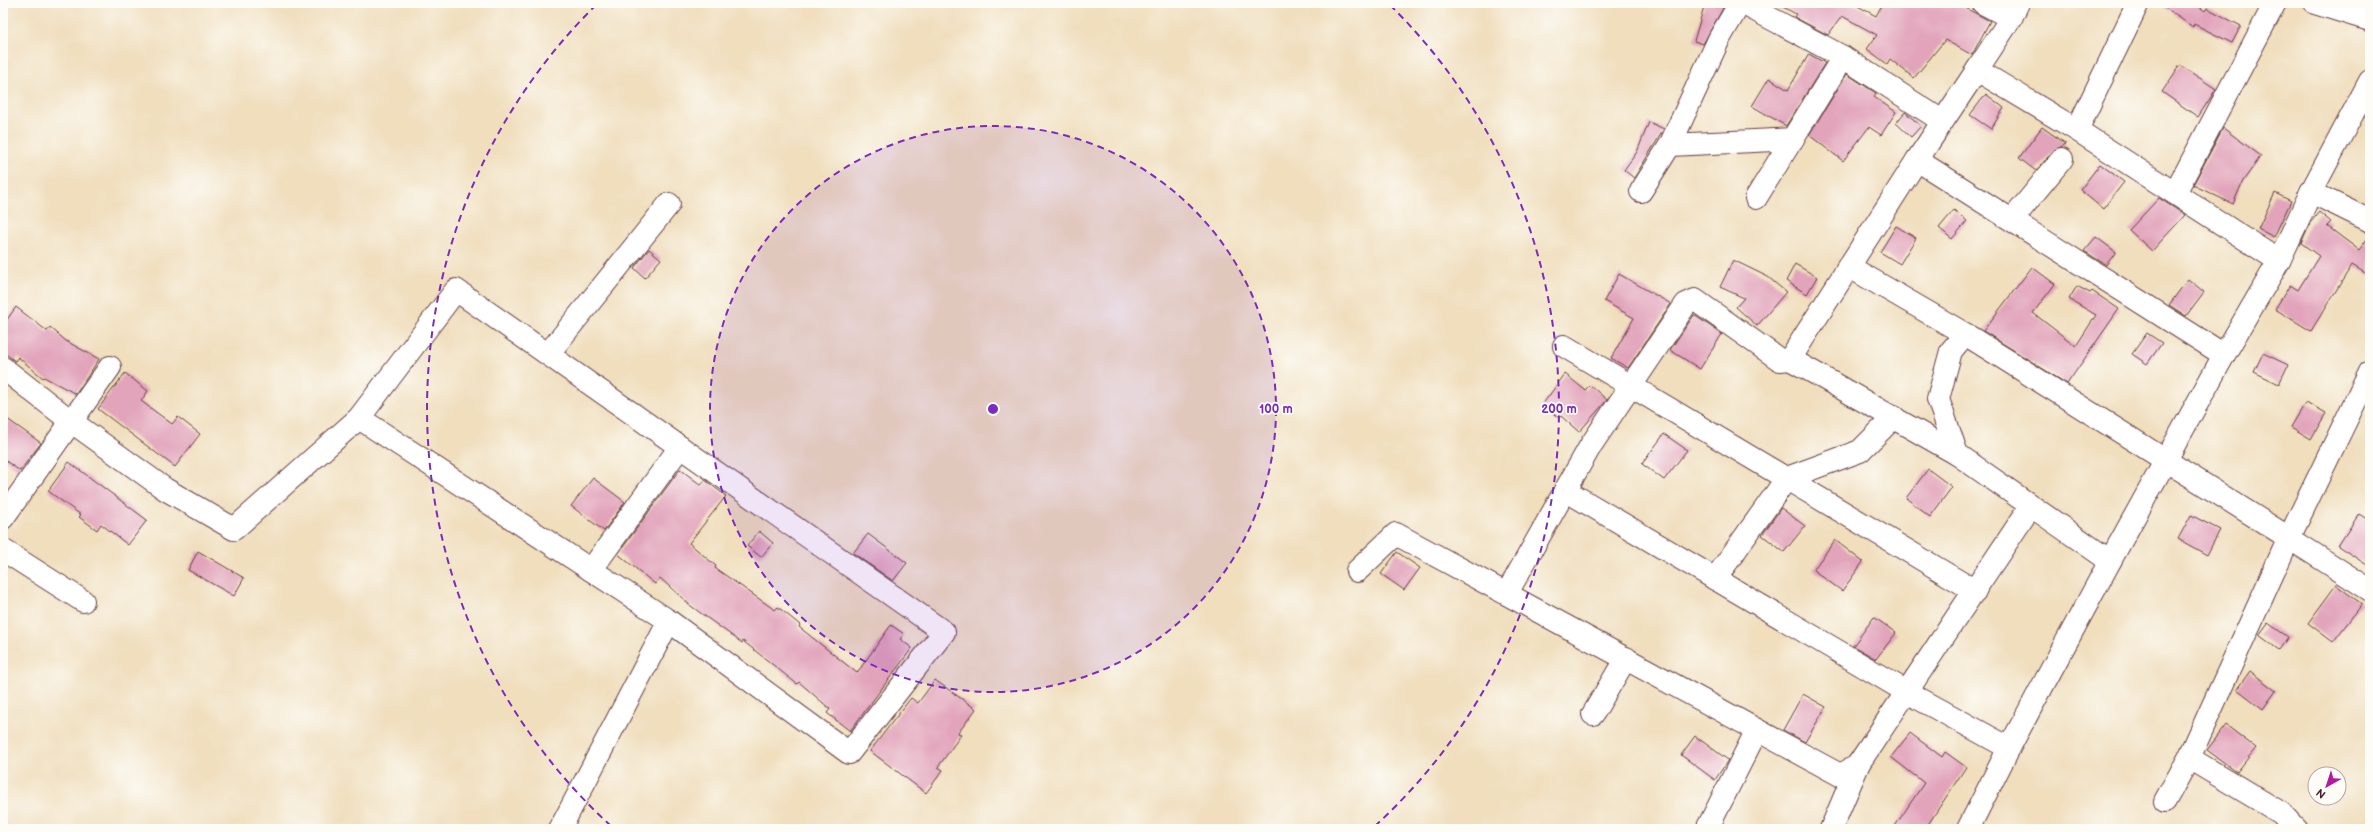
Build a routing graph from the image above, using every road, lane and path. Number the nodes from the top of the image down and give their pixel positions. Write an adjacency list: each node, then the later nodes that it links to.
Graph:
1 (1741, 3): 8 (street); 14 (street)
2 (1983, 3): 6 (street)
3 (2138, 3): 12 (street)
4 (2274, 3): 19 (street)
5 (2315, 3): 7 (street)
6 (2015, 11): 9 (street)
7 (2370, 20)
8 (1843, 57): 11 (street); 13 (street)
9 (1977, 70): 11 (street); 12 (street)
10 (2370, 81): 18 (street)
11 (1942, 121): 16 (street)
12 (2077, 130): 19 (street)
13 (1792, 139): 14 (street); 20 (street)
14 (1670, 145): 17 (street)
15 (2062, 159): 22 (street)
16 (1917, 160): 22 (street); 25 (street)
17 (1641, 191)
18 (2311, 192): 23 (street); 24 (street)
19 (2175, 193): 24 (street)
20 (1756, 198)
21 (669, 204): 28 (street)
22 (2012, 220): 29 (street)
23 (2370, 221)
24 (2279, 261): 29 (street)
25 (1848, 266): 26 (street); 30 (street)
26 (1965, 334): 39 (street); 40 (street)
27 (1564, 346): 34 (street)
28 (548, 354): 36 (street); 38 (street)
29 (2224, 355): 40 (street)
30 (1790, 359): 34 (street); 35 (street)
31 (3, 368): 37 (street)
32 (110, 368): 37 (street)
33 (2370, 371): 45 (street)
34 (1631, 386): 41 (street); 42 (street)
35 (1894, 417): 39 (street); 41 (street)
36 (359, 418): 37 (street); 48 (street)
37 (72, 422): 44 (street)
38 (680, 447): 48 (street); 55 (street)
39 (1957, 454): 43 (street)
40 (2165, 462): 45 (street); 47 (street)
41 (1787, 478): 50 (street); 52 (street)
42 (1565, 490): 50 (street); 53 (street)
43 (2031, 506): 47 (street); 52 (street)
44 (3, 518)
45 (2288, 538): 51 (street); 61 (street)
46 (3, 550): 54 (street)
47 (2110, 561): 60 (street)
48 (591, 570): 55 (street)
49 (1357, 571): 53 (street)
50 (1715, 579): 57 (street)
51 (2370, 590)
52 (1975, 591): 57 (street)
53 (1507, 593): 56 (street)
54 (83, 601)
55 (669, 621): 65 (street)
56 (1626, 658): 58 (street); 59 (street)
57 (1907, 692): 60 (street); 62 (street)
58 (1593, 714)
59 (1758, 730): 62 (street); 64 (street)
60 (2009, 748): 67 (street)
61 (2189, 758): 63 (street); 68 (street)
62 (1859, 763): 66 (street)
63 (2165, 801)
64 (1708, 827)
65 (560, 829)
66 (1832, 829)
67 (1968, 829)
68 (2296, 829)

